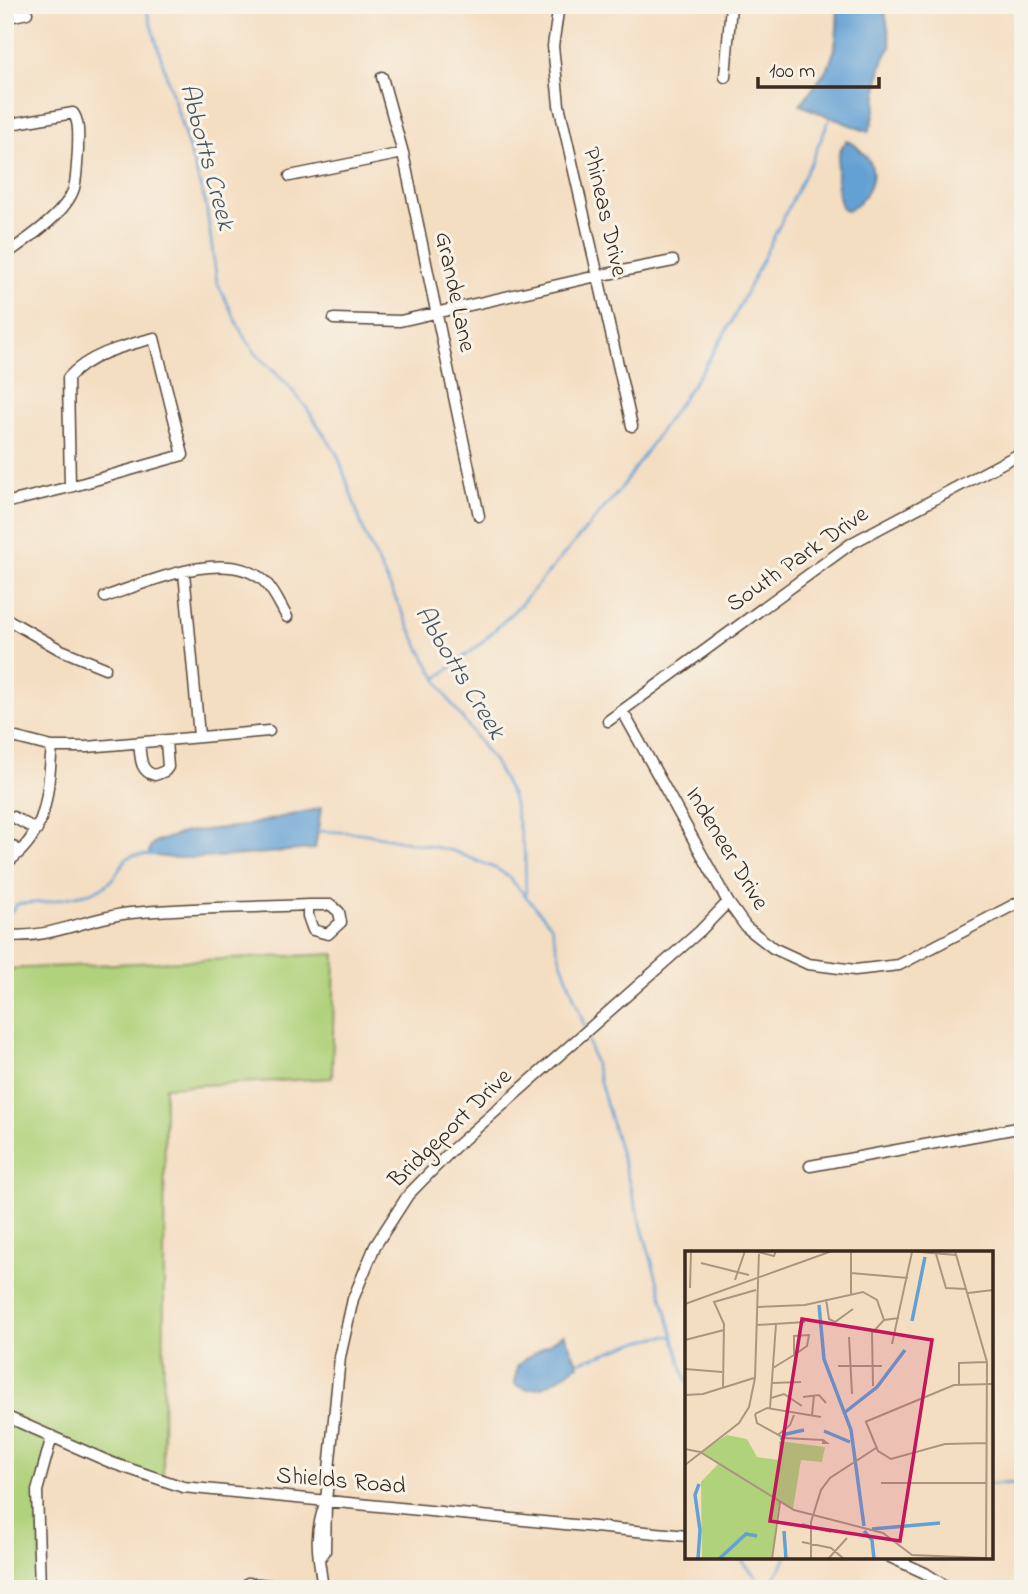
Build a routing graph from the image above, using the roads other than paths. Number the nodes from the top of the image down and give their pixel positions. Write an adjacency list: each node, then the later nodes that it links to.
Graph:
1 (559, 5): 12 (street, Phineas Drive)
2 (732, 5): 6 (street)
3 (27, 13): 4 (street)
4 (5, 18)
5 (382, 77): 8 (street, Grande Lane)
6 (724, 77)
7 (5, 125): 10 (street)
8 (403, 153): 9 (street); 13 (street, Grande Lane)
9 (290, 176)
10 (5, 256)
11 (673, 261): 12 (street)
12 (597, 276): 13 (street); 15 (street, Phineas Drive)
13 (438, 314): 14 (street); 19 (street, Grande Lane)
14 (334, 319)
15 (632, 426)
16 (1023, 452): 25 (street, South Park Drive)
17 (70, 487): 17 (street); 18 (street)
18 (5, 503)
19 (479, 516)
20 (184, 572): 21 (street); 22 (street); 29 (street)
21 (105, 597)
22 (287, 617)
23 (5, 618): 24 (street)
24 (105, 668)
25 (623, 712): 26 (street, South Park Drive); 39 (street, Indeneer Drive)
26 (608, 721)
27 (269, 731): 29 (street)
28 (5, 735): 32 (street)
29 (199, 736): 30 (street)
30 (166, 741): 31 (street); 31 (street)
31 (139, 743): 32 (street)
32 (52, 747): 34 (street)
33 (5, 818): 34 (street)
34 (37, 830): 36 (street)
35 (5, 841): 36 (street)
36 (20, 852): 37 (street)
37 (5, 863)
38 (1023, 901): 39 (street, Indeneer Drive)
39 (728, 902): 46 (street, Bridgeport Drive)
40 (308, 905): 41 (street)
41 (5, 935)
42 (1023, 1127): 43 (street)
43 (810, 1166)
44 (5, 1416): 45 (street, Shields Road)
45 (52, 1436): 46 (street, Shields Road); 50 (street)
46 (326, 1501): 47 (street, Shields Road); 52 (street, Bridgeport Drive)
47 (685, 1536)
48 (894, 1559): 53 (street)
49 (248, 1583): 51 (street)
50 (40, 1589)
51 (312, 1589)
52 (323, 1589)
53 (950, 1589)

